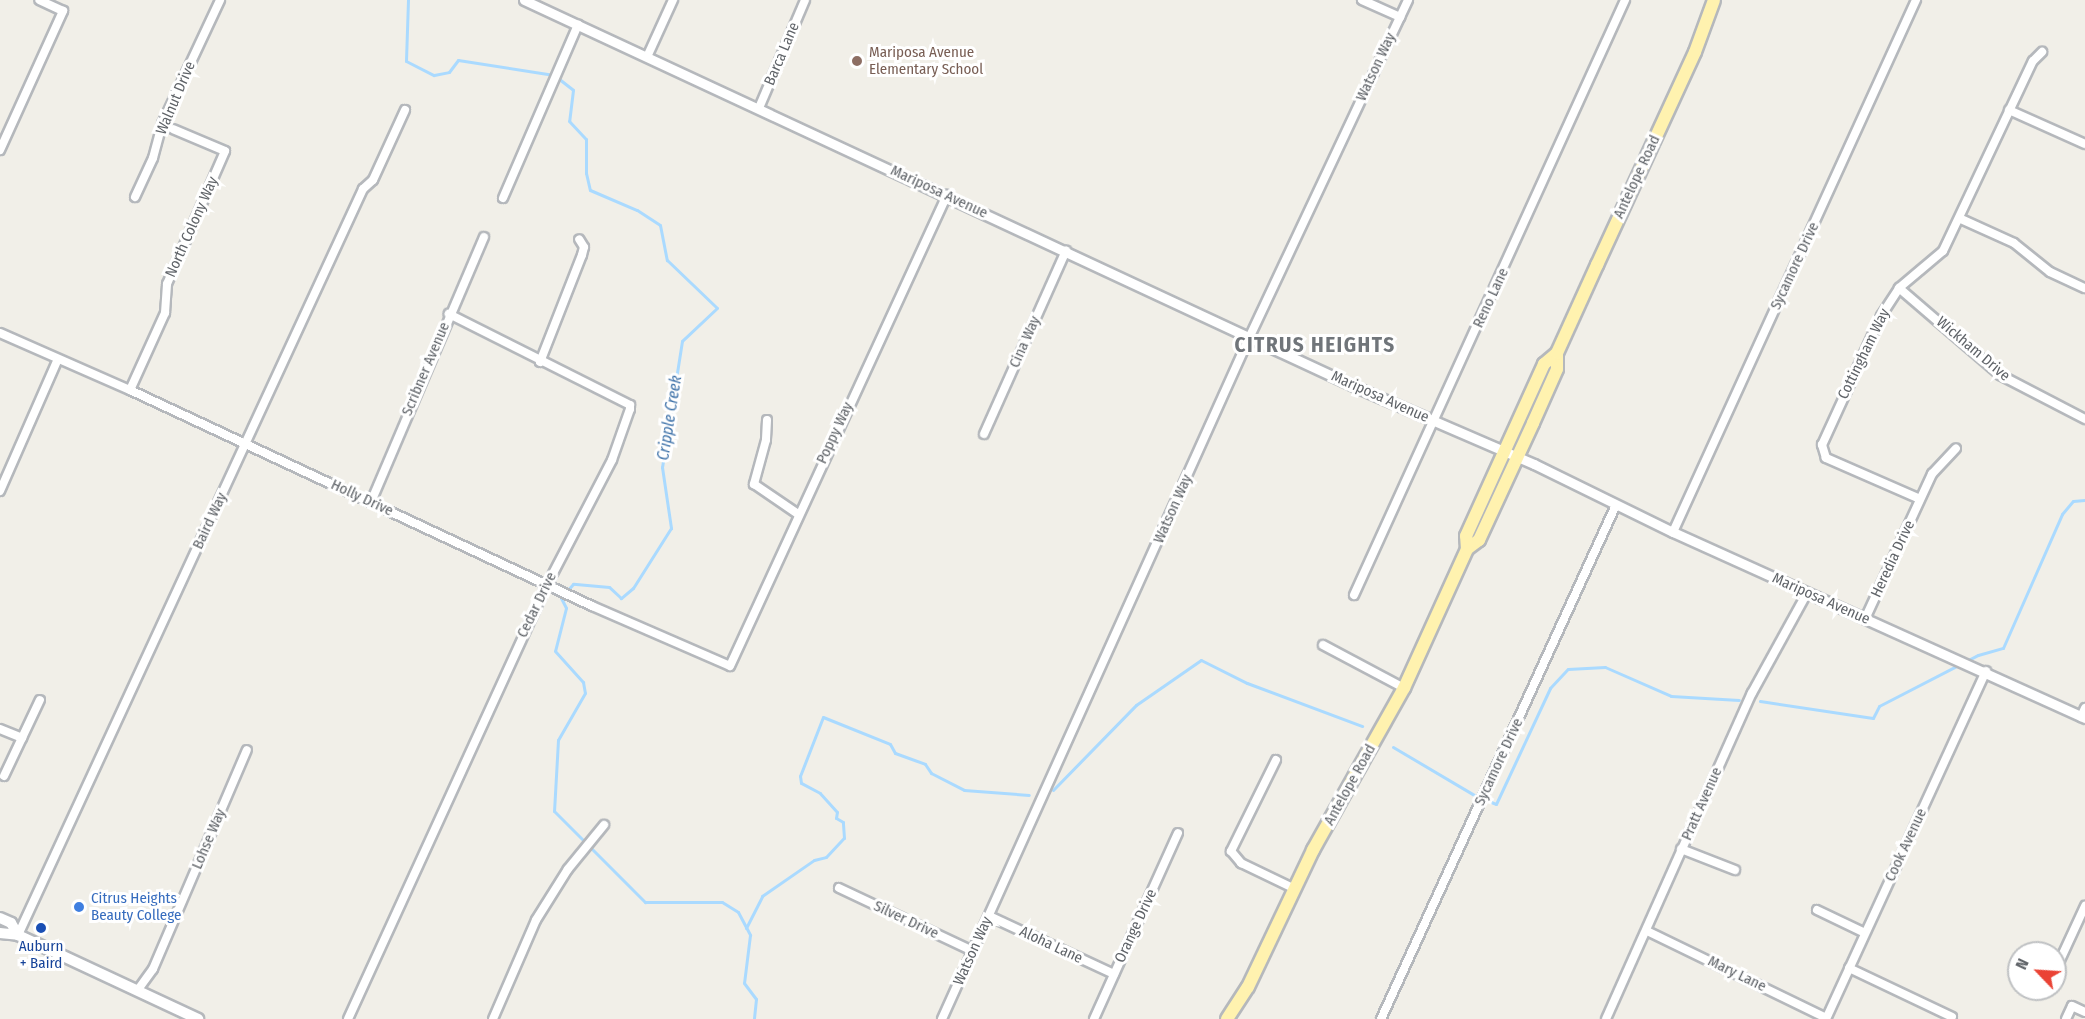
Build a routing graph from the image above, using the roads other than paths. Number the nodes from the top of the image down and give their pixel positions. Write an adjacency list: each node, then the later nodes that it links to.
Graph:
1 (39, 0): 20 (street)
2 (220, 0): 22 (street, Walnut Drive)
3 (524, 0): 12 (street, Mariposa Avenue)
4 (673, 0): 14 (street)
5 (805, 0): 15 (street, Barca Lane)
6 (1362, 0): 11 (street)
7 (1408, 0): 11 (street, Watson Way)
8 (1625, 0): 39 (street, Reno Lane)
9 (1714, 0): 33 (main road, Antelope Road)
10 (1916, 0): 50 (street, Sycamore Drive)
11 (1400, 17): 32 (street, Watson Way)
12 (578, 25): 14 (street, Mariposa Avenue); 23 (street)
13 (2042, 52): 17 (street, Cottingham Way)
14 (647, 57): 15 (street, Mariposa Avenue)
15 (759, 108): 21 (street, Mariposa Avenue)
16 (405, 110): 41 (street, Baird Way)
17 (2009, 110): 19 (street); 24 (street, Cottingham Way)
18 (173, 129): 36 (street, North Colony Way)
19 (2085, 144)
20 (0, 150)
21 (947, 195): 27 (street, Mariposa Avenue); 49 (street, Poppy Way)
22 (135, 197)
23 (503, 198)
24 (1960, 219): 28 (street, Cottingham Way); 29 (street)
25 (484, 237): 30 (street, Scribner Avenue)
26 (579, 239): 35 (street)
27 (1066, 251): 32 (street, Mariposa Avenue); 40 (street, Cina Way)
28 (1899, 288): 37 (street, Wickham Drive); 46 (street, Cottingham Way)
29 (2085, 288)
30 (449, 314): 35 (street); 47 (street, Scribner Avenue)
31 (0, 333): 34 (street, Holly Drive)
32 (1250, 336): 39 (street, Mariposa Avenue); 75 (street, Watson Way)
33 (1557, 353): 43 (main road, Antelope Road); 44 (main road, Antelope Road)
34 (58, 360): 36 (street, Holly Drive); 45 (street)
35 (540, 362): 52 (street, Cedar Drive)
36 (130, 390): 41 (street, Holly Drive)
37 (2085, 419)
38 (767, 420): 49 (street)
39 (1434, 420): 43 (street, Mariposa Avenue); 54 (street, Reno Lane)
40 (984, 434)
41 (246, 445): 47 (street, Holly Drive); 80 (street, Baird Way)
42 (1956, 448): 46 (street, Heredia Drive)
43 (1505, 451): 44 (street, Mariposa Avenue); 51 (main road, Antelope Road)
44 (1517, 456): 48 (street, Mariposa Avenue); 51 (main road, Antelope Road)
45 (0, 491)
46 (1920, 499): 55 (street, Heredia Drive)
47 (370, 502): 52 (street, Holly Drive)
48 (1616, 505): 50 (street, Mariposa Avenue); 95 (street, Sycamore Drive)
49 (798, 514): 57 (street, Poppy Way)
50 (1673, 532): 53 (street, Mariposa Avenue)
51 (1467, 549): 59 (main road, Antelope Road)
52 (547, 585): 57 (street, Holly Drive); 90 (street, Cedar Drive)
53 (1807, 593): 55 (street, Mariposa Avenue); 69 (street, Pratt Avenue)
54 (1354, 595)
55 (1865, 619): 58 (street, Mariposa Avenue)
56 (1323, 645): 59 (street)
57 (723, 664)
58 (1982, 669): 61 (street, Mariposa Avenue); 79 (street, Cook Avenue)
59 (1404, 688): 72 (main road, Antelope Road)
60 (39, 700): 63 (street)
61 (2084, 714)
62 (0, 729): 63 (street)
63 (22, 738): 66 (street)
64 (247, 750): 85 (street, Lohse Way)
65 (1276, 760): 72 (street)
66 (4, 776)
67 (604, 825): 91 (street)
68 (1178, 833): 84 (street, Orange Drive)
69 (1682, 849): 70 (street); 77 (street, Pratt Avenue)
70 (1735, 870)
71 (839, 888): 82 (street, Silver Drive)
72 (1295, 889): 94 (main road, Antelope Road)
73 (2085, 906): 81 (street)
74 (1817, 910): 79 (street)
75 (988, 916): 82 (street, Watson Way); 84 (street, Aloha Lane)
76 (0, 918): 80 (main road)
77 (1647, 931): 88 (street, Mary Lane); 96 (street, Pratt Avenue)
78 (0, 933): 80 (main road)
79 (1865, 933): 83 (street, Cook Avenue)
80 (18, 935): 85 (main road)
81 (2067, 945)
82 (973, 951): 92 (street, Watson Way)
83 (1849, 968): 87 (street); 88 (street, Cook Avenue)
84 (1113, 974): 93 (street, Orange Drive)
85 (137, 991): 89 (main road)
86 (2085, 1012): 97 (street)
87 (1952, 1017)
88 (1826, 1018)
89 (198, 1019)
90 (348, 1019)
91 (493, 1019)
92 (942, 1019)
93 (1094, 1019)
94 (1227, 1019)
95 (1381, 1019)
96 (1606, 1019)
97 (2066, 1019)

